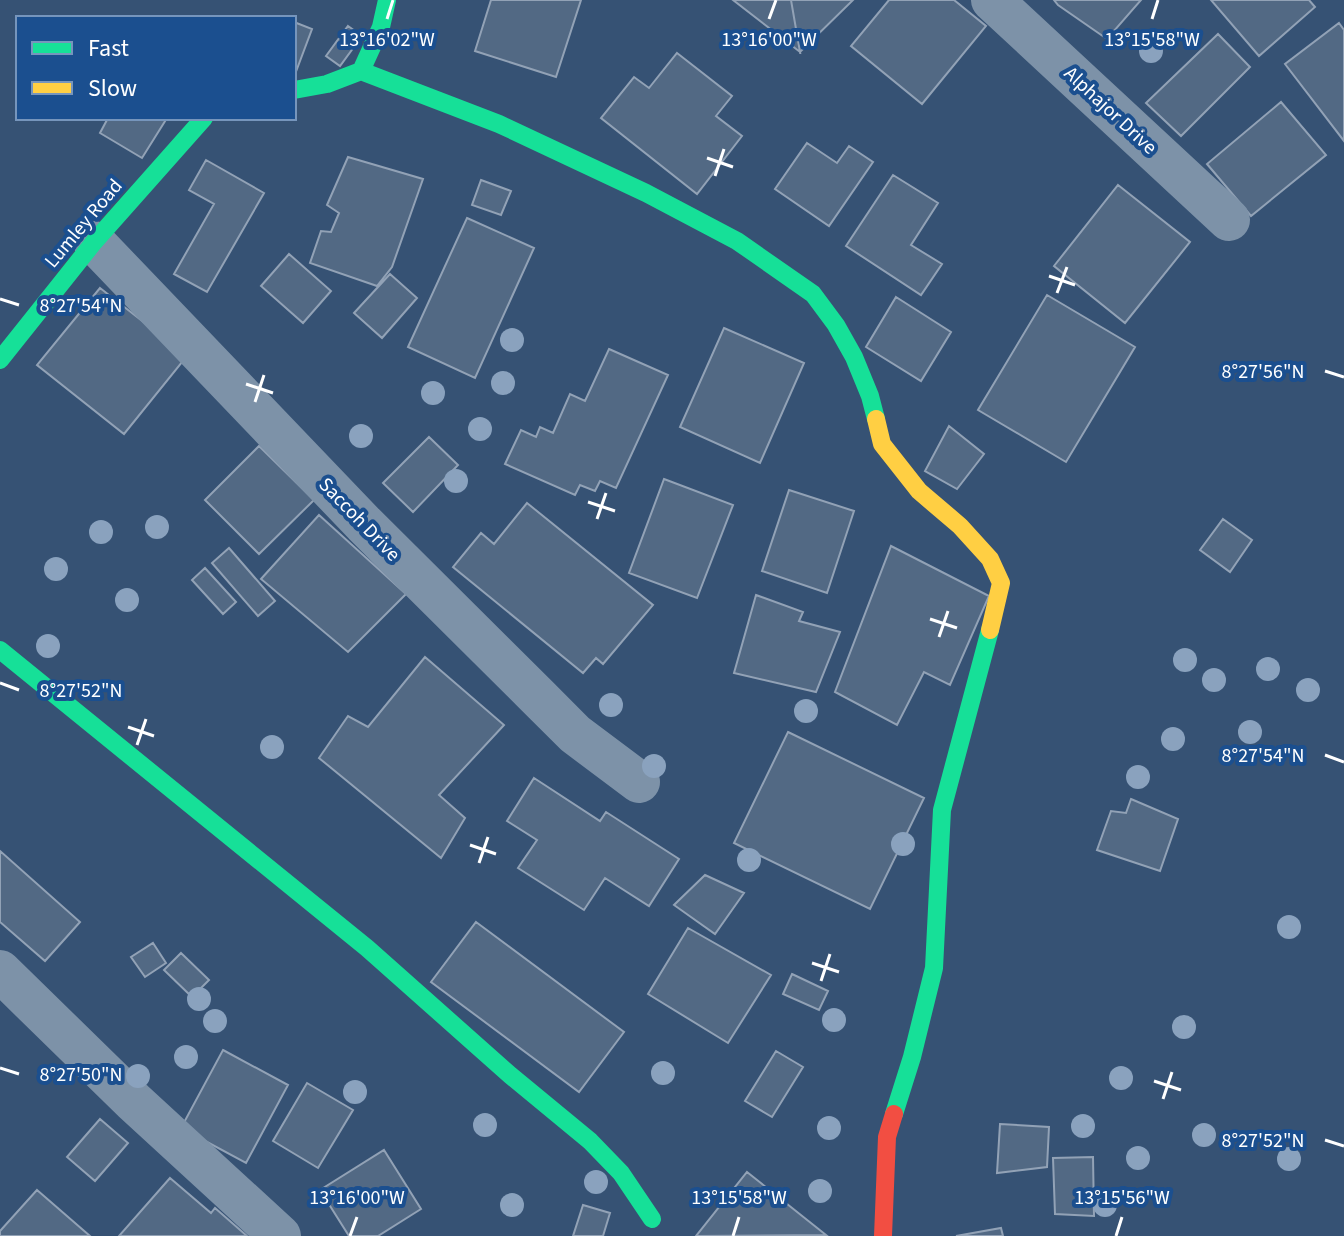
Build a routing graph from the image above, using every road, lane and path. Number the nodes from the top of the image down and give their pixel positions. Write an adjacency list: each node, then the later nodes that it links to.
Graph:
1 (387, 0): 3 (street)
2 (992, 0): 6 (street, Alphajor Drive)
3 (361, 71): 4 (street); 14 (street)
4 (296, 90)
5 (202, 120): 7 (street, Lumley Road)
6 (1229, 220)
7 (94, 242): 8 (street, Lumley Road); 10 (street, Saccoh Drive)
8 (0, 360)
9 (0, 650): 12 (street)
10 (639, 782)
11 (0, 971): 13 (street)
12 (652, 1219)
13 (280, 1236)
14 (883, 1236)

